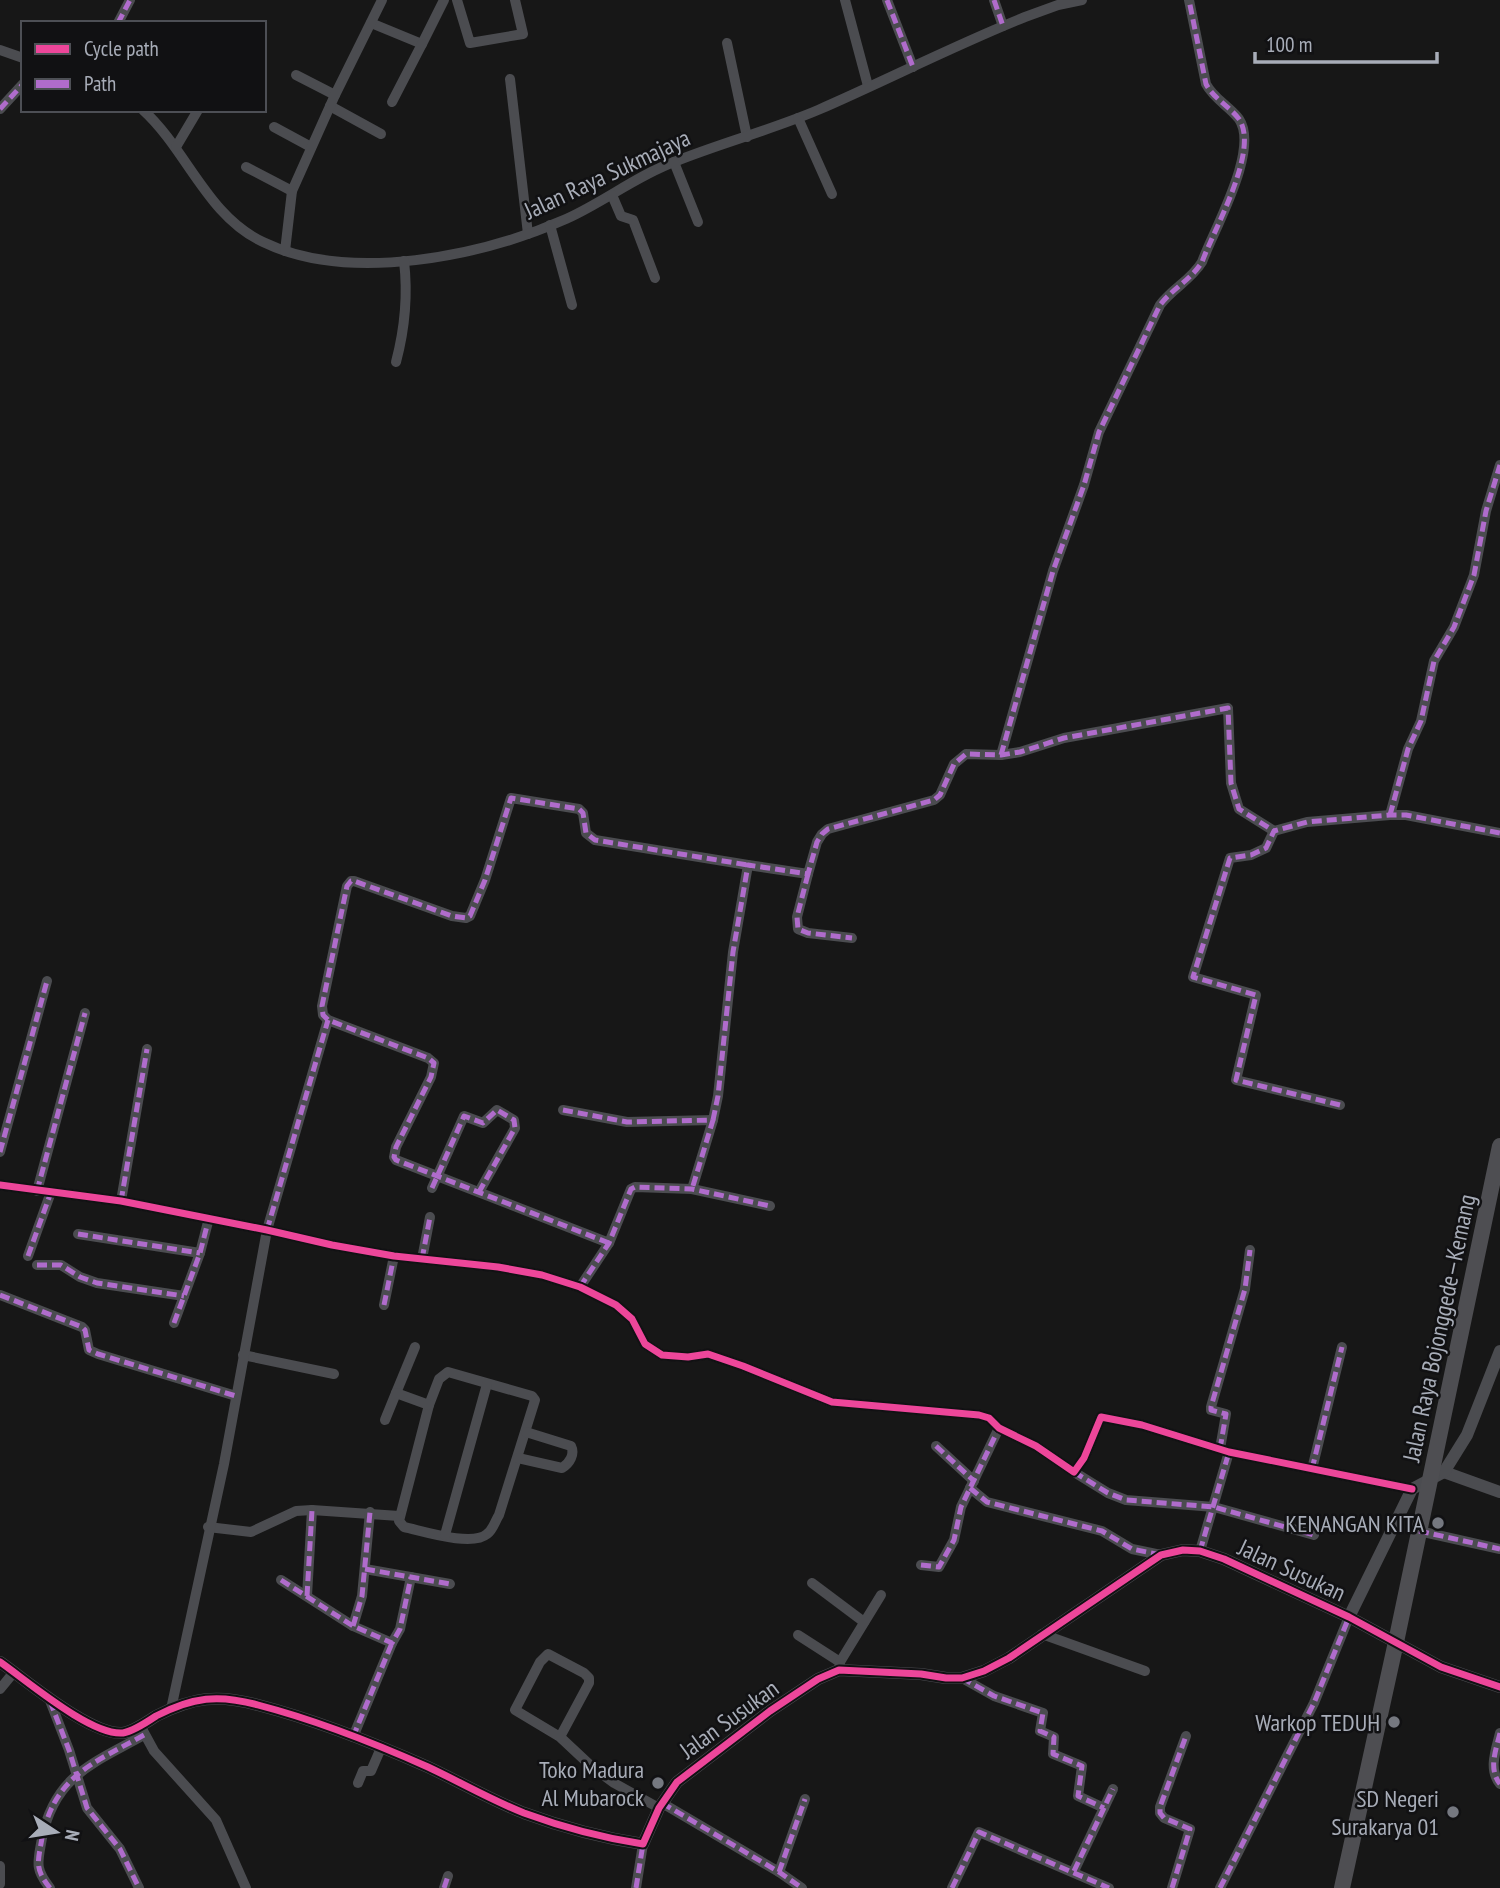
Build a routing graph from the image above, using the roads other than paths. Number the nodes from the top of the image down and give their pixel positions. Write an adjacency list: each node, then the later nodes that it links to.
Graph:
1 (130, 0): 11 (street)
2 (382, 0): 12 (street)
3 (444, 0): 15 (street)
4 (457, 0): 5 (street)
5 (515, 0)
6 (845, 0): 21 (street)
7 (887, 0): 18 (street)
8 (993, 0): 13 (street)
9 (1082, 0): 13 (street, Jalan Raya Sukmajaya)
10 (1189, 0): 49 (street)
11 (119, 21)
12 (371, 23): 15 (street); 23 (street)
13 (1003, 26): 18 (street, Jalan Raya Sukmajaya)
14 (727, 43): 32 (street)
15 (422, 44): 24 (street)
16 (0, 50): 17 (street)
17 (21, 57)
18 (913, 67): 21 (street, Jalan Raya Sukmajaya)
19 (296, 75): 23 (street)
20 (510, 79): 42 (street)
21 (868, 86): 29 (street, Jalan Raya Sukmajaya)
22 (21, 87): 26 (street)
23 (335, 95): 25 (street)
24 (391, 102)
25 (330, 106): 31 (street); 34 (street)
26 (0, 109)
27 (146, 112): 33 (street, Jalan Raya Sukmajaya)
28 (197, 112): 33 (street)
29 (798, 118): 32 (street, Jalan Raya Sukmajaya); 38 (street)
30 (274, 127): 34 (street)
31 (381, 134)
32 (747, 137): 35 (street, Jalan Raya Sukmajaya)
33 (176, 147): 43 (street, Jalan Raya Sukmajaya)
34 (311, 147): 37 (street)
35 (674, 162): 39 (street, Jalan Raya Sukmajaya); 40 (street)
36 (246, 167): 37 (street)
37 (292, 191): 43 (street)
38 (832, 194)
39 (612, 195): 41 (street, Jalan Raya Sukmajaya); 45 (street)
40 (698, 222)
41 (550, 225): 42 (street, Jalan Raya Sukmajaya); 46 (street)
42 (528, 234): 44 (street, Jalan Raya Sukmajaya)
43 (285, 251): 44 (street, Jalan Raya Sukmajaya)
44 (404, 261): 47 (street)
45 (655, 278)
46 (572, 305)
47 (396, 362)
48 (1500, 465): 50 (street)
49 (1001, 755): 51 (street); 54 (street)
50 (1390, 815): 51 (street); 52 (street)
51 (1274, 831): 60 (street)
52 (1500, 833)
53 (748, 865): 54 (street); 58 (street); 62 (street)
54 (807, 874): 55 (street)
55 (852, 938)
56 (47, 981): 64 (street)
57 (85, 1013): 69 (street)
58 (328, 1020): 65 (street); 76 (street)
59 (147, 1049): 72 (street)
60 (1339, 1105)
61 (563, 1110): 62 (street)
62 (713, 1121): 68 (street)
63 (1500, 1146): 107 (highway, Jalan Raya Bojonggede—Kemang)
64 (0, 1152)
65 (438, 1176): 67 (street); 71 (street); 71 (street)
66 (0, 1185): 69 (street)
67 (432, 1188)
68 (692, 1189): 73 (street); 78 (street)
69 (37, 1191): 70 (street)
70 (51, 1192): 72 (street); 81 (street)
71 (479, 1192): 78 (street)
72 (121, 1201): 75 (street)
73 (771, 1206)
74 (430, 1217): 83 (street)
75 (209, 1218): 76 (street); 80 (street)
76 (267, 1230): 82 (street); 93 (street)
77 (78, 1234): 80 (street)
78 (609, 1243): 85 (street)
79 (1250, 1250): 103 (street)
80 (200, 1253): 87 (street)
81 (28, 1256)
82 (394, 1256): 83 (street); 88 (street)
83 (422, 1259): 85 (street)
84 (37, 1265): 87 (street)
85 (580, 1287): 100 (street)
86 (0, 1294): 97 (street)
87 (184, 1296): 89 (street)
88 (384, 1305)
89 (174, 1323)
90 (1342, 1347): 105 (street)
91 (415, 1348): 96 (street)
92 (1500, 1351): 107 (street)
93 (243, 1355): 94 (street); 97 (street)
94 (334, 1374)
95 (487, 1384): 98 (street); 101 (street); 117 (street)
96 (396, 1393): 98 (street); 99 (street)
97 (236, 1396): 115 (street)
98 (429, 1405): 114 (street)
99 (385, 1420)
100 (999, 1428): 106 (street); 108 (street)
101 (526, 1432): 104 (street); 104 (street)
102 (936, 1446): 108 (street)
103 (1225, 1450): 105 (street); 106 (street); 111 (street)
104 (518, 1458): 117 (street)
105 (1312, 1469): 109 (street)
106 (1074, 1472): 111 (street)
107 (1437, 1475): 109 (street); 110 (street); 116 (highway, Jalan Raya Bojonggede—Kemang)
108 (972, 1485): 121 (street); 122 (street)
109 (1412, 1489): 130 (street)
110 (1500, 1492)
111 (1214, 1507): 118 (street); 120 (street)
112 (312, 1510): 113 (street); 115 (street); 129 (street)
113 (370, 1512): 114 (street); 123 (street)
114 (399, 1516): 117 (street)
115 (208, 1527): 145 (street)
116 (1419, 1531): 119 (street); 135 (highway, Jalan Raya Bojonggede—Kemang)
117 (445, 1535)
118 (1314, 1535)
119 (1500, 1549)
120 (1200, 1551): 121 (street, Jalan Susukan); 130 (street, Jalan Susukan)
121 (1161, 1555): 133 (street, Jalan Susukan)
122 (921, 1565)
123 (365, 1569): 124 (street); 132 (street)
124 (411, 1577): 127 (street); 136 (street)
125 (281, 1580): 129 (street)
126 (811, 1583): 131 (street)
127 (450, 1584)
128 (881, 1595): 131 (street)
129 (307, 1596): 132 (street)
130 (1349, 1616): 135 (street, Jalan Susukan); 174 (street)
131 (864, 1622): 138 (street)
132 (353, 1626): 136 (street)
133 (1042, 1634): 139 (street); 141 (street, Jalan Susukan)
134 (798, 1635): 138 (street)
135 (1396, 1642): 142 (street, Jalan Susukan); 175 (highway, Jalan Raya Bojonggede—Kemang)
136 (392, 1643): 149 (street)
137 (0, 1662): 140 (street)
138 (839, 1666): 141 (street, Jalan Susukan); 157 (street, Jalan Susukan)
139 (1145, 1671)
140 (14, 1672): 143 (street); 144 (street)
141 (962, 1678): 158 (street)
142 (1500, 1687)
143 (0, 1689)
144 (48, 1698): 146 (street); 152 (street)
145 (171, 1709): 146 (street); 149 (street)
146 (142, 1730): 152 (street); 167 (street)
147 (1500, 1733): 154 (street)
148 (1186, 1736): 173 (street)
149 (353, 1737): 151 (street)
150 (560, 1737): 150 (street); 157 (street)
151 (381, 1748): 153 (street); 159 (street)
152 (77, 1773): 165 (street); 166 (street)
153 (358, 1783)
154 (1500, 1784)
155 (1113, 1789): 158 (street)
156 (805, 1799): 162 (street)
157 (661, 1806): 159 (street, Jalan Susukan); 162 (street)
158 (1104, 1808): 161 (street)
159 (643, 1844): 169 (street)
160 (0, 1866): 164 (street)
161 (1074, 1871): 171 (street); 172 (street)
162 (779, 1872): 170 (street)
163 (448, 1876): 168 (street)
164 (0, 1884)
165 (50, 1888)
166 (139, 1888)
167 (246, 1888)
168 (444, 1888)
169 (636, 1888)
170 (802, 1888)
171 (952, 1888)
172 (1109, 1888)
173 (1172, 1888)
174 (1220, 1888)
175 (1342, 1888)

